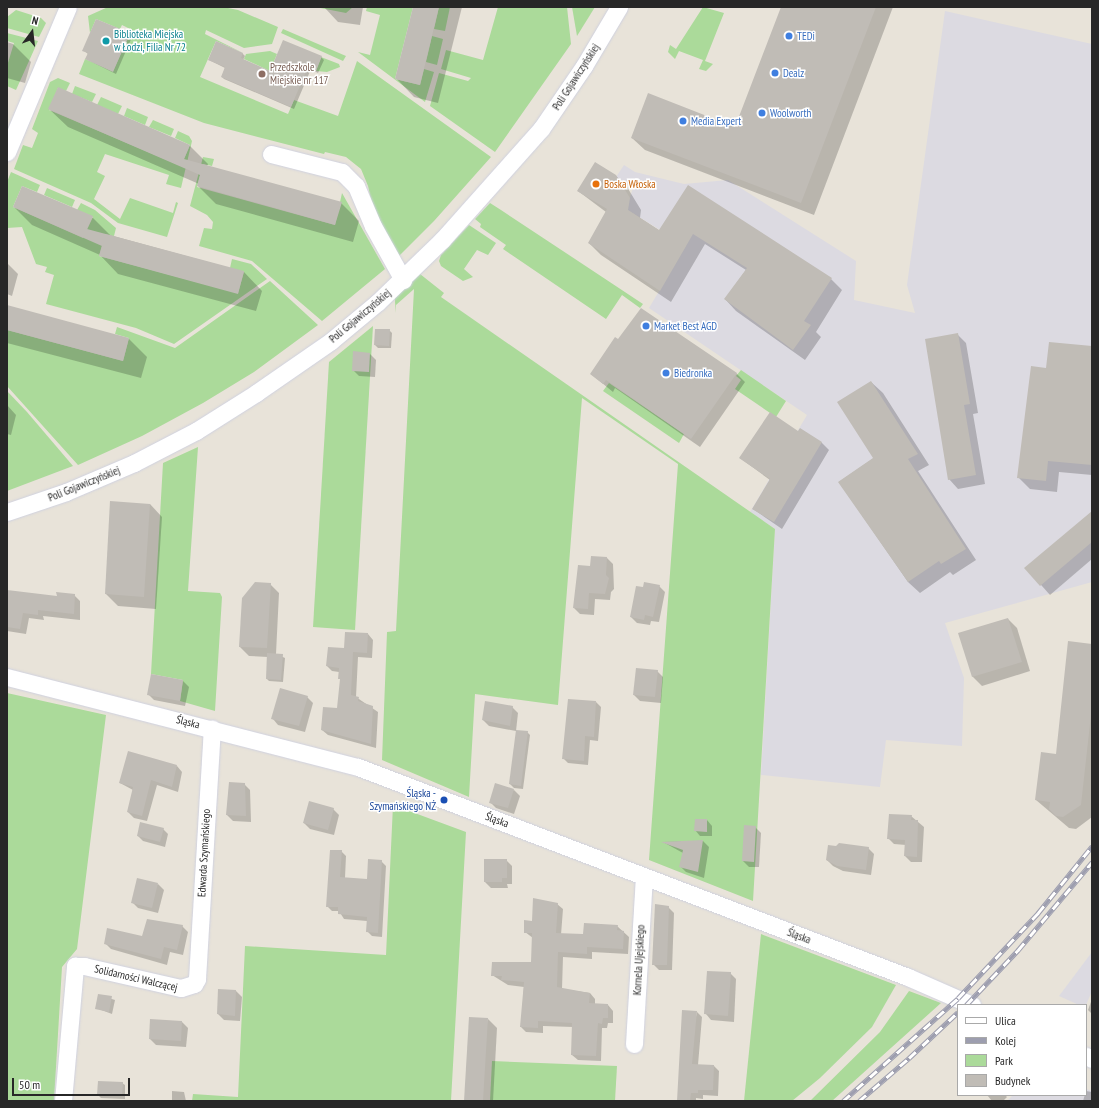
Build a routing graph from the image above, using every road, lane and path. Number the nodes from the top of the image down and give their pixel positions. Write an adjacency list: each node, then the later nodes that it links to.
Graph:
1 (68, 7): 3 (street)
2 (619, 7): 5 (street, Poli Gojawiczyńskiej)
3 (7, 152)
4 (271, 154): 5 (street)
5 (403, 280): 6 (street, Poli Gojawiczyńskiej)
6 (7, 512)
7 (7, 677): 8 (street, Śląska)
8 (212, 728): 9 (street, Śląska); 10 (street, Edwarda Szymańskiego)
9 (644, 877): 11 (street, Śląska); 12 (street, Kornela Ujejskiego)
10 (197, 979): 13 (street, Solidarności Walczącej)
11 (970, 1004)
12 (634, 1044)
13 (63, 1101)

